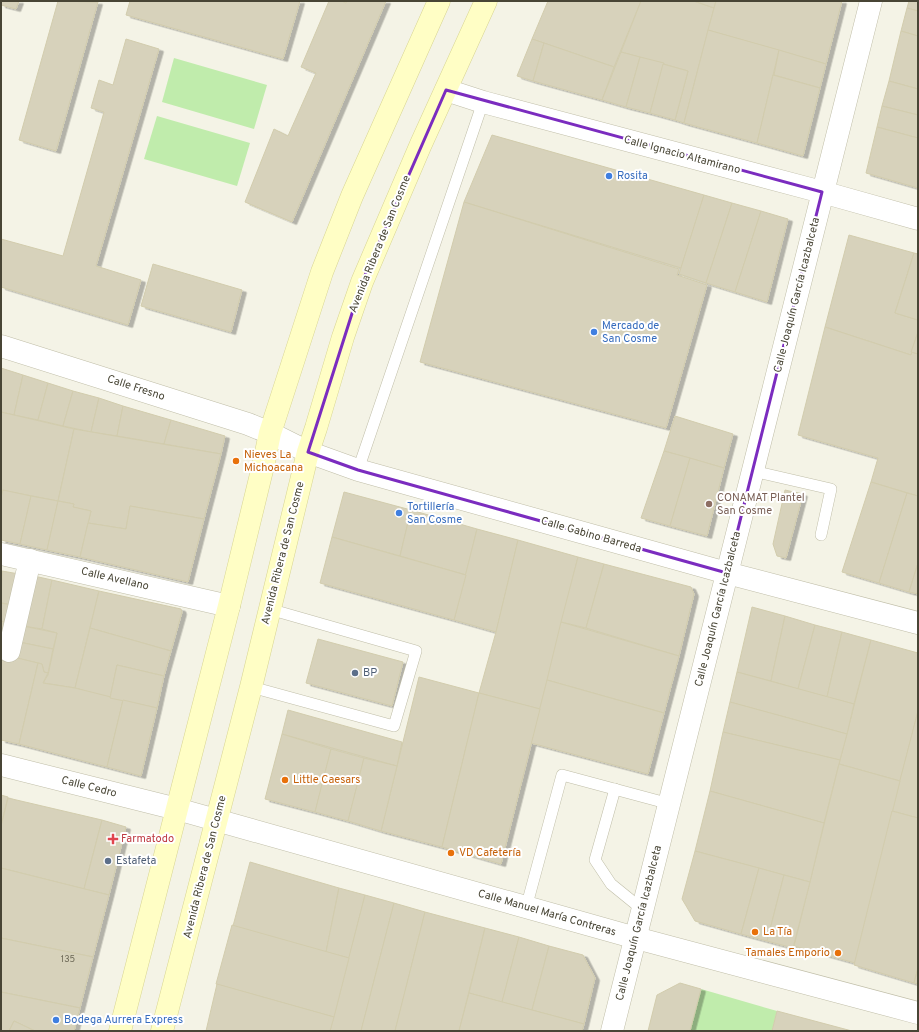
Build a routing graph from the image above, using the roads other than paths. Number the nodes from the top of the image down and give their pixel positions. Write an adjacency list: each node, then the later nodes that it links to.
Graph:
1 (439, 1): 9 (main road)
2 (486, 1): 4 (main road, Avenida Ribera de San Cosme)
3 (871, 1): 6 (street, Calle Joaquín García Icazbalceta)
4 (446, 90): 5 (street, Calle Ignacio Altamirano); 10 (main road, Avenida Ribera de San Cosme)
5 (483, 102): 6 (street, Calle Ignacio Altamirano); 11 (lane)
6 (822, 192): 7 (street, Calle Ignacio Altamirano); 12 (street, Calle Joaquín García Icazbalceta)
7 (918, 219)
8 (1, 346): 9 (street, Calle Fresno)
9 (270, 433): 10 (street, Calle Gabino Barreda); 17 (main road)
10 (308, 452): 11 (street, Calle Gabino Barreda); 18 (main road, Avenida Ribera de San Cosme)
11 (358, 470): 16 (street, Calle Gabino Barreda)
12 (753, 471): 13 (lane); 16 (street, Calle Joaquín García Icazbalceta)
13 (821, 535)
14 (1, 554): 15 (street, Calle Avellano)
15 (30, 560): 17 (street, Calle Avellano); 20 (street)
16 (727, 573): 19 (street, Calle Gabino Barreda); 24 (street, Calle Joaquín García Icazbalceta)
17 (229, 606): 25 (main road)
18 (269, 609): 21 (main road, Avenida Ribera de San Cosme); 21 (lane)
19 (918, 623)
20 (9, 651)
21 (251, 687): 26 (main road, Avenida Ribera de San Cosme)
22 (1, 765): 25 (street, Calle Cedro)
23 (615, 789): 24 (lane); 27 (lane); 28 (lane)
24 (670, 804): 28 (street, Calle Joaquín García Icazbalceta)
25 (176, 809): 26 (street, Calle Manuel María Contreras); 31 (main road)
26 (217, 820): 27 (street, Calle Manuel María Contreras); 32 (main road, Avenida Ribera de San Cosme)
27 (526, 908): 29 (street, Calle Manuel María Contreras)
28 (643, 910): 29 (street, Calle Joaquín García Icazbalceta)
29 (636, 938): 30 (street, Calle Manuel María Contreras); 33 (street, Calle Joaquín García Icazbalceta)
30 (918, 1013)
31 (120, 1031)
32 (162, 1031)
33 (612, 1031)

